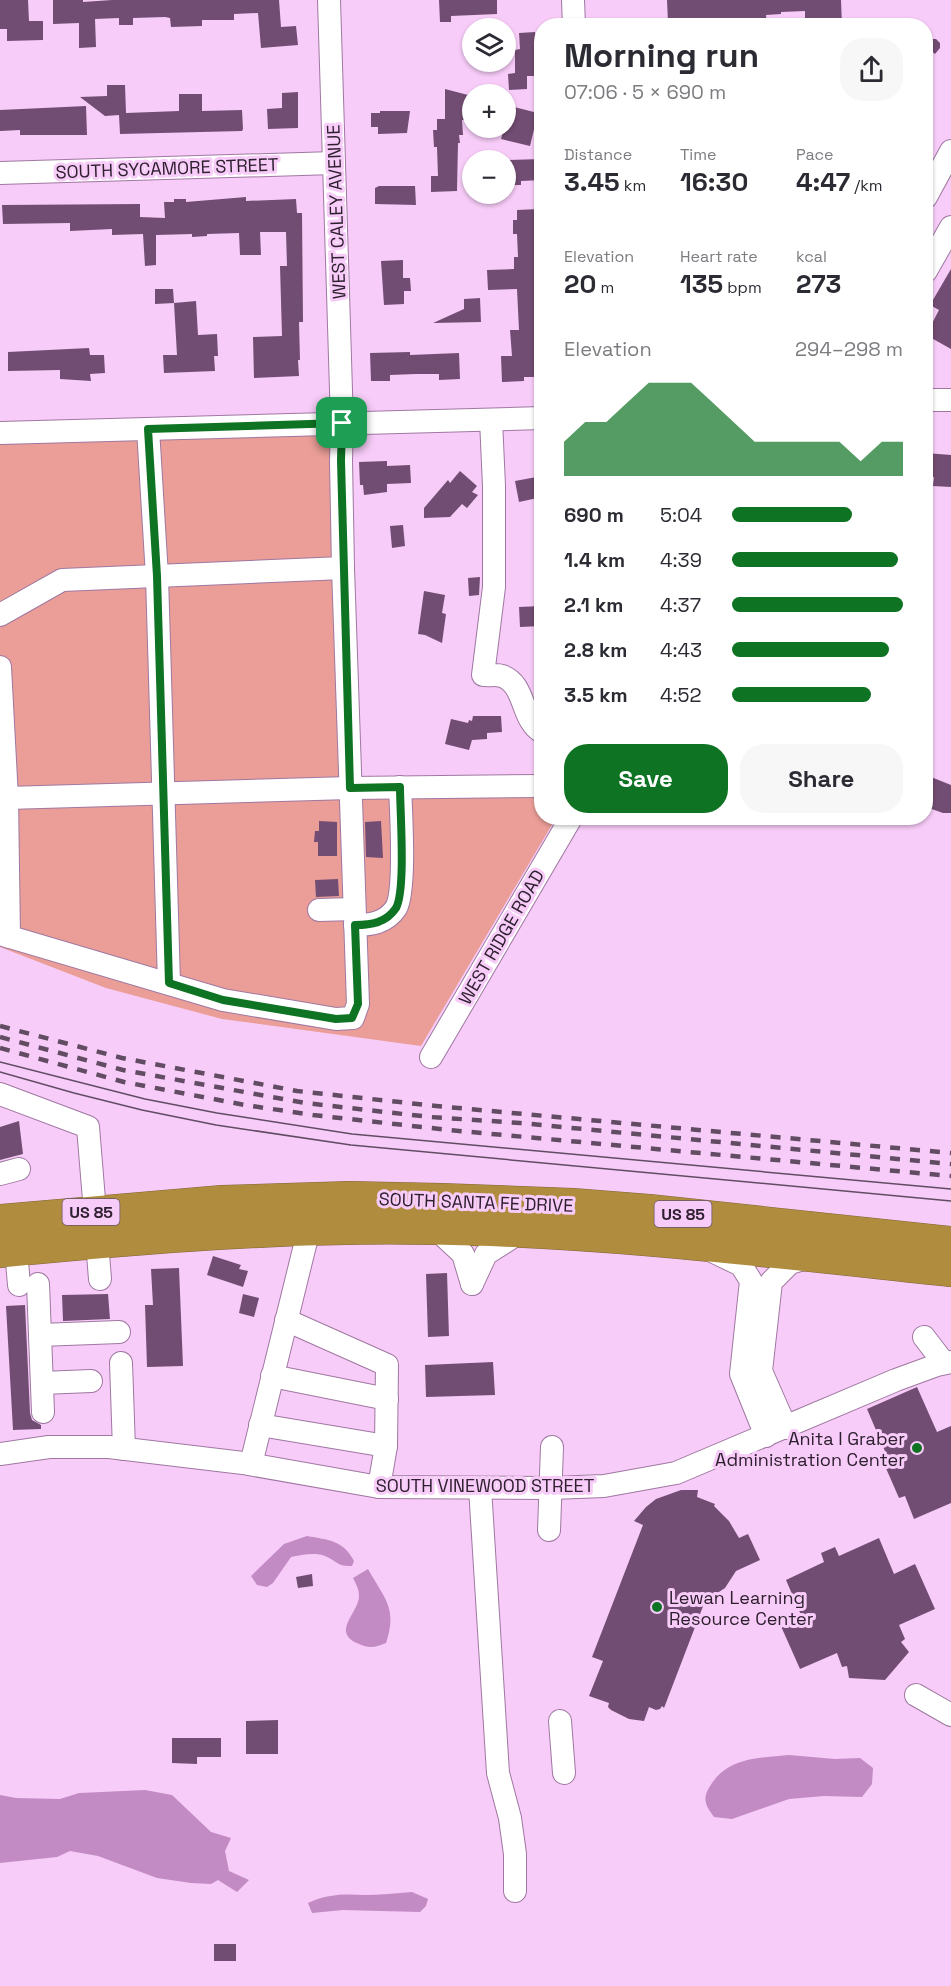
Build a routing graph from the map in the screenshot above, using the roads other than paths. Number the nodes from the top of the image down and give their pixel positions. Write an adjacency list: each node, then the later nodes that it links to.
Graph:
1 (329, 0): 5 (street, WEST CALEY AVENUE)
2 (573, 0): 3 (street)
3 (574, 18)
4 (951, 151): 7 (street)
5 (334, 163): 6 (street, SOUTH SYCAMORE STREET); 14 (street, WEST CALEY AVENUE)
6 (0, 173)
7 (937, 191)
8 (951, 227): 9 (street)
9 (933, 259)
10 (933, 400): 11 (street)
11 (951, 400)
12 (534, 418): 13 (street)
13 (491, 420): 14 (street); 21 (street)
14 (342, 423): 15 (street); 17 (street, WEST CALEY AVENUE)
15 (148, 429): 16 (street); 18 (street)
16 (0, 433)
17 (343, 568): 18 (street); 24 (street, WEST CALEY AVENUE)
18 (157, 576): 19 (street); 25 (street)
19 (0, 615)
20 (0, 667): 26 (street)
21 (534, 726)
22 (534, 786): 23 (street)
23 (400, 787): 24 (street); 29 (street)
24 (350, 788): 25 (street); 29 (street, WEST CALEY AVENUE)
25 (163, 793): 26 (street); 31 (street)
26 (7, 798): 30 (street)
27 (567, 825): 32 (street, WEST RIDGE ROAD)
28 (319, 910): 29 (street)
29 (355, 917): 31 (street, WEST CALEY AVENUE)
30 (5, 936): 31 (street)
31 (169, 983)
32 (431, 1057)
33 (0, 1094): 35 (street)
34 (0, 1221): 35 (highway, SOUTH SANTA FE DRIVE / US 85)
35 (96, 1227): 37 (highway, SOUTH SANTA FE DRIVE / US 85); 40 (highway, SOUTH SANTA FE DRIVE / US 85); 41 (highway, SOUTH SANTA FE DRIVE / US 85); 44 (street)
36 (435, 1228): 37 (highway, SOUTH SANTA FE DRIVE / US 85); 38 (highway, SOUTH SANTA FE DRIVE / US 85); 38 (street)
37 (309, 1229): 45 (street)
38 (522, 1231): 39 (highway, SOUTH SANTA FE DRIVE / US 85)
39 (694, 1243): 42 (highway, SOUTH SANTA FE DRIVE / US 85); 57 (street)
40 (951, 1243)
41 (8, 1250): 47 (street)
42 (815, 1256): 43 (highway, SOUTH SANTA FE DRIVE / US 85); 57 (street)
43 (951, 1270)
44 (100, 1279)
45 (286, 1320): 51 (street); 54 (street)
46 (119, 1332): 47 (street)
47 (40, 1335): 53 (street)
48 (924, 1337): 49 (street)
49 (947, 1362): 57 (street, SOUTH VINEWOOD STREET)
50 (121, 1363): 60 (street)
51 (272, 1377): 54 (street); 56 (street)
52 (91, 1381): 53 (street)
53 (42, 1383): 55 (street)
54 (387, 1400): 58 (street)
55 (43, 1412)
56 (260, 1425): 58 (street); 62 (street)
57 (776, 1432): 65 (street, SOUTH VINEWOOD STREET)
58 (386, 1446): 63 (street)
59 (552, 1447): 65 (street)
60 (124, 1449): 61 (street, SOUTH VINEWOOD STREET); 62 (street, SOUTH VINEWOOD STREET)
61 (0, 1454)
62 (251, 1464): 63 (street, SOUTH VINEWOOD STREET)
63 (379, 1487): 64 (street, SOUTH VINEWOOD STREET)
64 (480, 1488): 65 (street, SOUTH VINEWOOD STREET); 71 (street)
65 (552, 1488): 66 (street)
66 (549, 1530)
67 (916, 1695): 68 (street)
68 (951, 1715)
69 (560, 1721): 70 (street)
70 (564, 1773)
71 (515, 1892)

